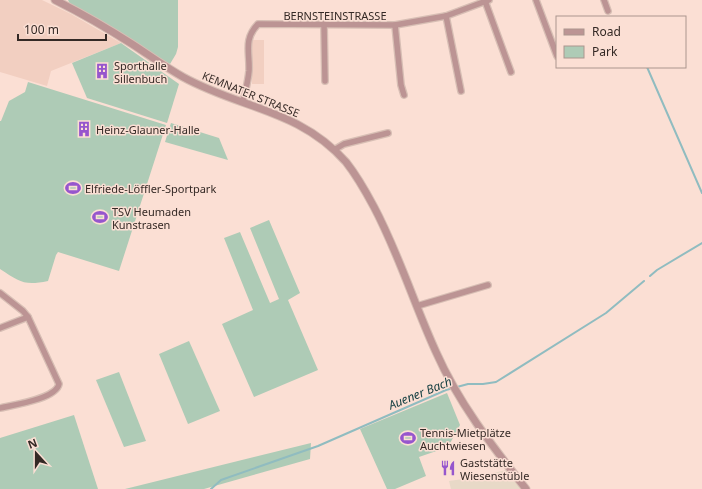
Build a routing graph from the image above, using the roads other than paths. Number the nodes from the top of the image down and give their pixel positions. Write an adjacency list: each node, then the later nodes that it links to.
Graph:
1 (55, 0): 14 (street, KEMNATER STRASSE)
2 (536, 0): 9 (street)
3 (604, 0): 5 (street)
4 (487, 1): 6 (street, BERNSTEINSTRASSE); 10 (street)
5 (608, 11)
6 (446, 16): 8 (street, BERNSTEINSTRASSE); 12 (street)
7 (324, 24): 8 (street, BERNSTEINSTRASSE); 11 (street); 14 (street, BERNSTEINSTRASSE)
8 (395, 25): 13 (street)
9 (556, 53)
10 (511, 72)
11 (325, 81)
12 (461, 91)
13 (404, 95)
14 (243, 102): 16 (street, KEMNATER STRASSE)
15 (388, 133): 16 (street)
16 (334, 150): 19 (street, KEMNATER STRASSE)
17 (488, 285): 19 (street)
18 (0, 293): 20 (street)
19 (417, 306): 23 (street, KEMNATER STRASSE)
20 (28, 317): 21 (street); 22 (street)
21 (0, 328)
22 (0, 408)
23 (526, 489)

